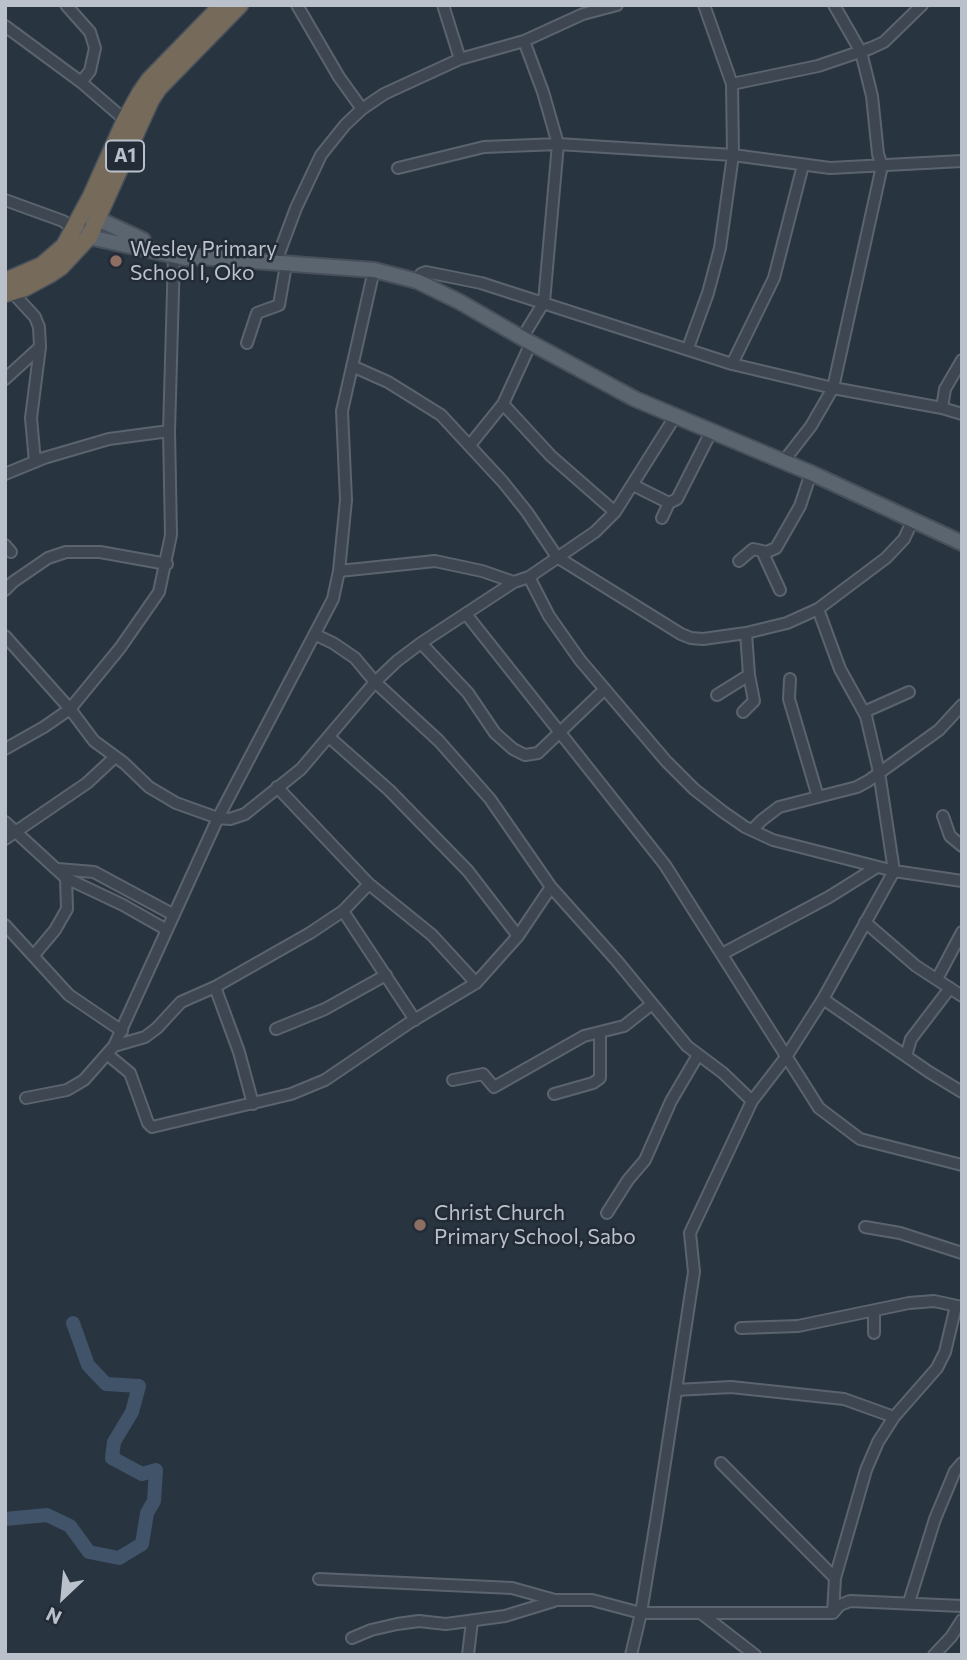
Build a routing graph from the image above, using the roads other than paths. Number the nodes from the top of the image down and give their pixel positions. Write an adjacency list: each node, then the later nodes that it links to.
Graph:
1 (66, 5): 14 (street)
2 (222, 5): 17 (highway, A1)
3 (240, 5): 25 (highway, A1)
4 (297, 5): 16 (street)
5 (443, 5): 13 (street)
6 (617, 5): 11 (street)
7 (704, 5): 15 (street)
8 (834, 5): 12 (street)
9 (922, 5): 12 (street)
10 (5, 26): 14 (street)
11 (524, 41): 13 (street); 18 (street)
12 (861, 52): 15 (street); 22 (street)
13 (460, 59): 16 (street)
14 (81, 82): 17 (street)
15 (732, 84): 19 (street)
16 (362, 109): 30 (street)
17 (125, 120): 26 (highway, A1)
18 (558, 144): 19 (street); 23 (street); 34 (street)
19 (733, 155): 21 (street); 38 (street)
20 (962, 161): 22 (street)
21 (803, 165): 22 (street); 40 (street)
22 (882, 166): 43 (street)
23 (398, 167)
24 (5, 200): 26 (street)
25 (98, 219): 26 (main road); 27 (highway, A1); 29 (main road)
26 (72, 222): 27 (main road); 33 (highway, A1)
27 (89, 237): 28 (main road); 33 (highway, A1)
28 (174, 256): 29 (main road); 49 (street)
29 (201, 257): 30 (main road)
30 (280, 264): 31 (main road); 36 (street)
31 (374, 270): 32 (main road); 41 (street)
32 (417, 281): 34 (street); 35 (main road)
33 (8, 289): 37 (street)
34 (544, 302): 35 (street); 38 (street)
35 (527, 341): 44 (street); 47 (main road)
36 (247, 343)
37 (40, 347): 42 (street); 51 (street)
38 (688, 348): 40 (street)
39 (962, 360): 45 (street)
40 (732, 364): 43 (street)
41 (352, 366): 50 (street); 65 (street)
42 (5, 379)
43 (833, 387): 45 (street); 52 (street)
44 (503, 404): 50 (street); 57 (street)
45 (942, 408): 46 (street)
46 (962, 414)
47 (676, 415): 48 (main road); 55 (street)
48 (712, 430): 52 (main road); 56 (street)
49 (169, 431): 51 (street); 64 (street)
50 (470, 445): 62 (street)
51 (35, 462): 54 (street)
52 (783, 462): 53 (main road)
53 (811, 473): 59 (main road); 61 (street)
54 (5, 474)
55 (633, 485): 56 (street); 57 (street)
56 (669, 503): 58 (street)
57 (615, 512): 62 (street)
58 (662, 518)
59 (913, 520): 60 (main road); 70 (street)
60 (962, 543)
61 (762, 551): 63 (street); 69 (street)
62 (557, 557): 66 (street); 72 (street)
63 (739, 561)
64 (167, 564): 68 (street); 82 (street)
65 (339, 571): 67 (street); 73 (street)
66 (529, 578): 67 (street); 79 (street)
67 (514, 582): 71 (street)
68 (5, 590)
69 (780, 590)
70 (818, 609): 72 (street); 84 (street)
71 (466, 614): 75 (street); 86 (street)
72 (746, 633): 76 (street)
73 (316, 635): 78 (street); 94 (street)
74 (8, 642): 82 (street)
75 (421, 643): 78 (street); 86 (street)
76 (749, 675): 81 (street); 83 (street)
77 (790, 679): 92 (street)
78 (375, 682): 87 (street); 106 (street)
79 (605, 690): 86 (street); 96 (street)
80 (909, 692): 84 (street)
81 (717, 695)
82 (70, 709): 88 (street); 89 (street)
83 (743, 712)
84 (864, 712): 90 (street)
85 (960, 712): 90 (street)
86 (559, 735): 114 (street)
87 (330, 737): 91 (street); 113 (street)
88 (5, 749)
89 (115, 757): 94 (street); 97 (street)
90 (878, 772): 92 (street); 102 (street)
91 (277, 788): 94 (street); 105 (street)
92 (818, 797): 96 (street)
93 (943, 816): 99 (street)
94 (218, 818): 108 (street)
95 (5, 822): 97 (street)
96 (752, 830): 100 (street)
97 (16, 832): 98 (street); 101 (street)
98 (5, 839)
99 (962, 846)
100 (877, 867): 102 (street); 114 (street)
101 (56, 868): 103 (street); 108 (street)
102 (894, 872): 104 (street); 109 (street)
103 (66, 877): 111 (street); 115 (street)
104 (962, 881)
105 (369, 884): 107 (street); 118 (street)
106 (551, 887): 113 (street); 123 (street)
107 (343, 911): 116 (street); 119 (street)
108 (174, 915): 111 (street)
109 (865, 922): 117 (street); 122 (street)
110 (5, 925): 115 (street)
111 (167, 930): 126 (street)
112 (962, 932): 117 (street)
113 (518, 936): 118 (street)
114 (722, 954): 130 (street)
115 (34, 955): 126 (street)
116 (386, 975): 124 (street); 125 (street)
117 (937, 979): 120 (street)
118 (476, 983): 124 (street)
119 (215, 987): 128 (street); 137 (street)
120 (950, 988): 121 (street); 131 (street)
121 (962, 996)
122 (823, 999): 130 (street); 131 (street)
123 (652, 1004): 127 (street); 129 (street)
124 (415, 1020): 137 (street)
125 (276, 1029)
126 (122, 1031): 128 (street)
127 (600, 1032): 132 (street); 134 (street)
128 (111, 1050): 135 (street); 137 (street)
129 (698, 1055): 136 (street); 139 (street)
130 (786, 1056): 136 (street); 138 (street)
131 (906, 1056): 133 (street)
132 (453, 1080)
133 (962, 1092)
134 (554, 1094)
135 (26, 1098)
136 (752, 1101): 146 (street)
137 (253, 1104)
138 (962, 1166)
139 (607, 1213)
140 (866, 1227): 141 (street)
141 (962, 1253)
142 (959, 1307): 143 (street); 147 (street)
143 (874, 1312): 144 (street); 145 (street)
144 (741, 1328)
145 (874, 1333)
146 (676, 1391): 147 (street); 155 (street)
147 (894, 1417): 150 (street)
148 (722, 1463): 150 (street)
149 (962, 1463): 153 (street)
150 (835, 1578): 157 (street)
151 (319, 1579): 152 (street)
152 (555, 1600): 155 (street); 159 (street)
153 (909, 1602): 154 (street); 157 (street)
154 (962, 1606)
155 (641, 1613): 156 (street); 162 (street)
156 (702, 1613): 157 (street); 163 (street)
157 (833, 1613)
158 (962, 1620): 164 (street)
159 (472, 1621): 160 (street); 161 (street)
160 (352, 1638)
161 (468, 1655)
162 (630, 1655)
163 (755, 1655)
164 (934, 1655)

